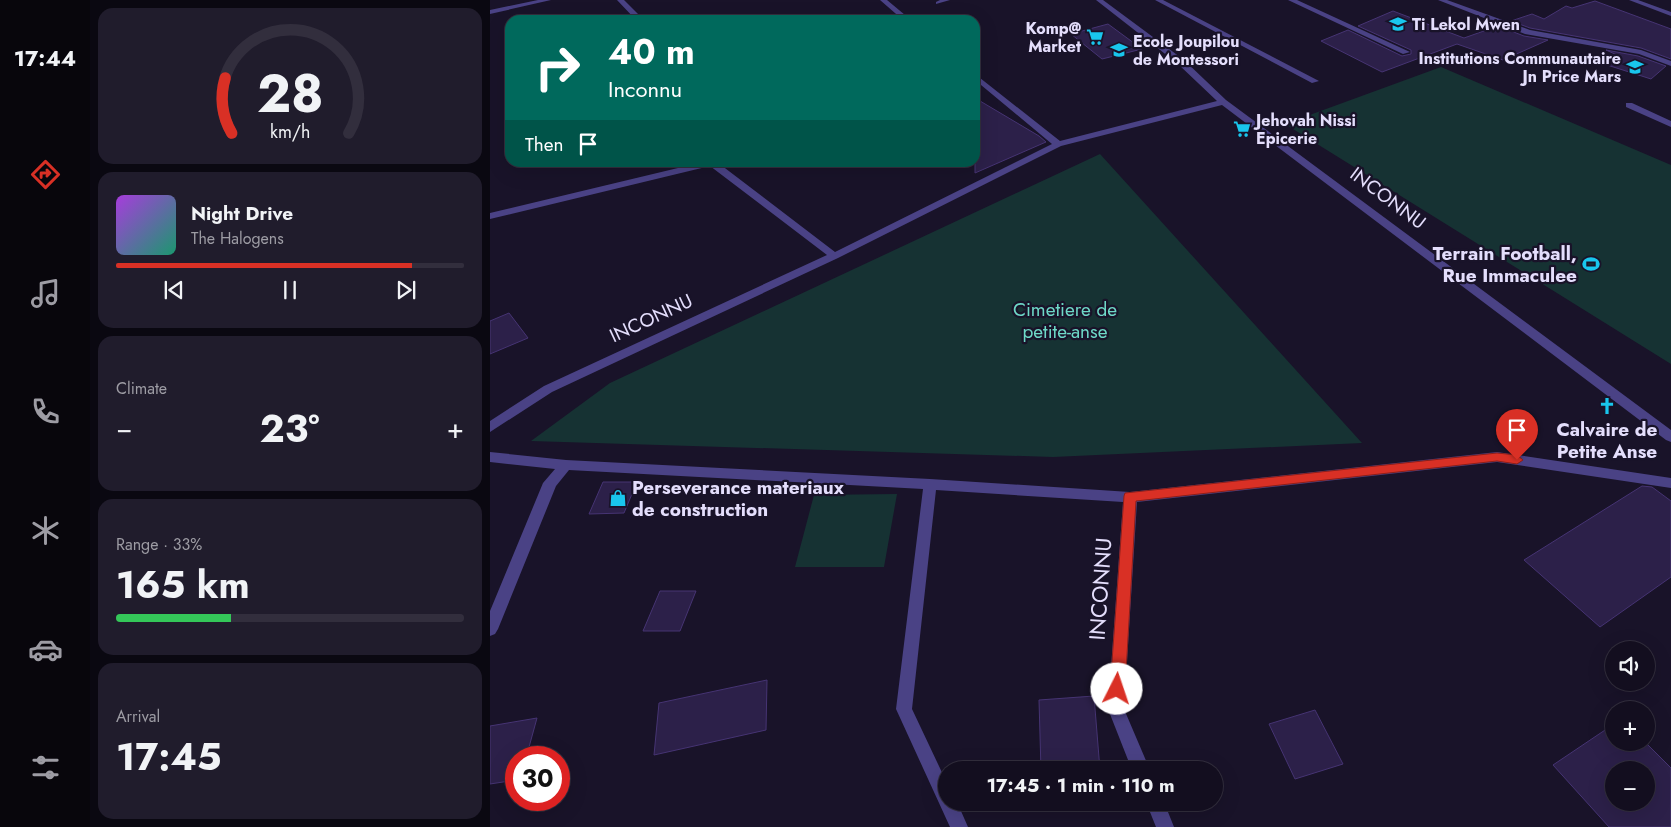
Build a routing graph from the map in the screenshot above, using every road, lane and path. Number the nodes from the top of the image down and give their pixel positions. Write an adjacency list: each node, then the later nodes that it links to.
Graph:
1 (548, 0): 11 (street)
2 (620, 0): 13 (street)
3 (883, 0): 14 (street)
4 (947, 0): 10 (street)
5 (1099, 0): 19 (street, INCONNU)
6 (1158, 0): 18 (street)
7 (1292, 0): 15 (street)
8 (1441, 0): 16 (street)
9 (1632, 0): 12 (street)
10 (938, 2)
11 (490, 12)
12 (1671, 14)
13 (635, 15)
14 (901, 15)
15 (1406, 52)
16 (1671, 64)
17 (980, 80): 22 (street)
18 (1315, 81)
19 (1223, 102): 22 (street, INCONNU); 28 (street, INCONNU)
20 (1629, 105): 21 (street)
21 (1671, 124)
22 (1058, 144): 26 (street, INCONNU)
23 (699, 167): 25 (street)
24 (716, 167): 26 (street)
25 (490, 216)
26 (834, 256): 27 (street, INCONNU)
27 (490, 427)
28 (1671, 437)
29 (490, 457): 30 (street)
30 (566, 465): 32 (street); 34 (street)
31 (1671, 483): 33 (street)
32 (930, 484): 33 (street); 36 (street)
33 (1130, 496): 35 (street, INCONNU)
34 (490, 629)
35 (1137, 761)
36 (938, 782)
37 (952, 811): 39 (street)
38 (1159, 811): 40 (street)
39 (959, 827)
40 (1165, 827)

